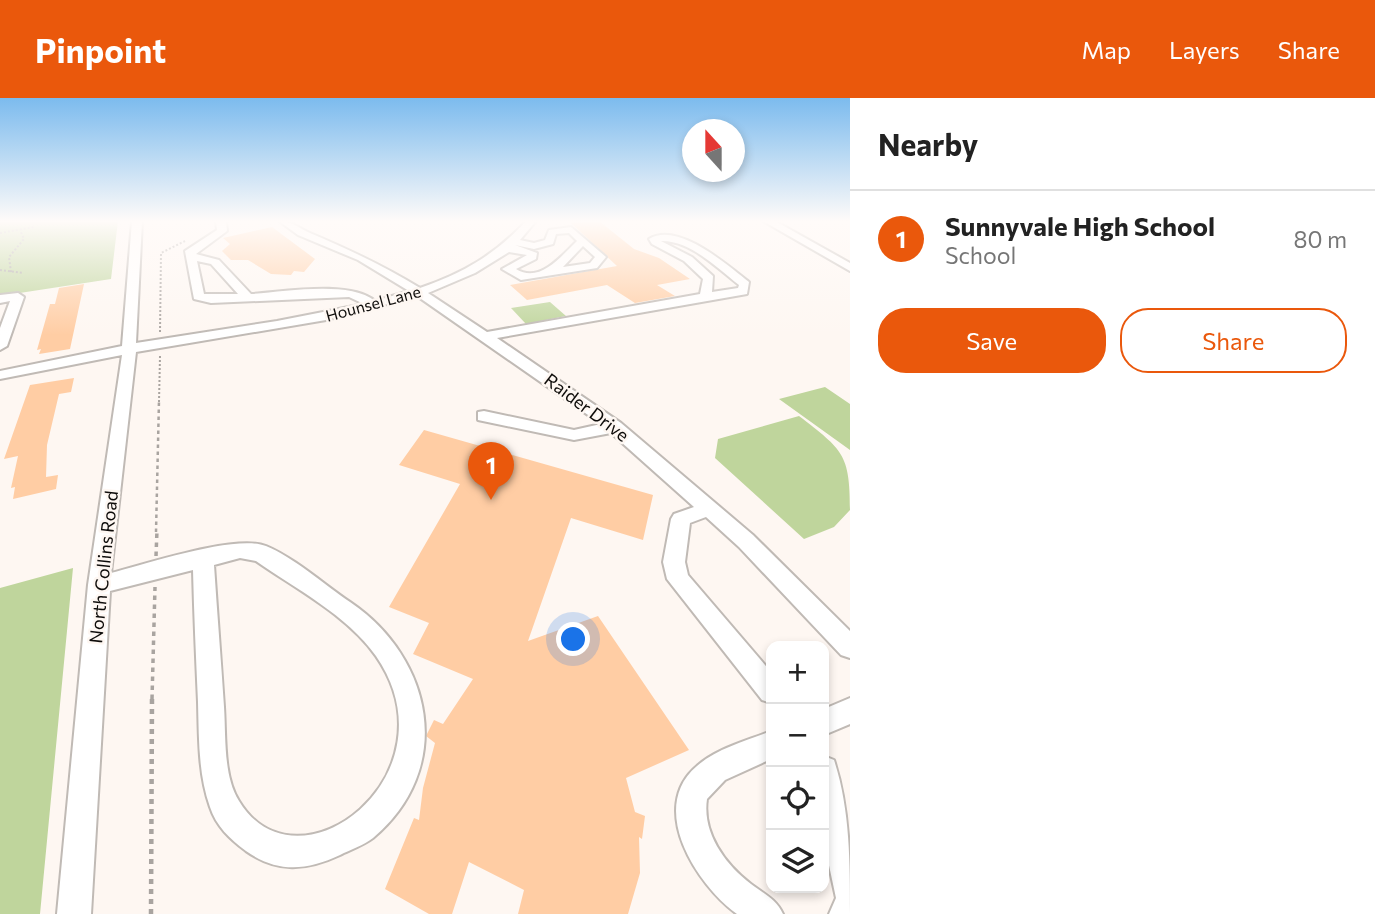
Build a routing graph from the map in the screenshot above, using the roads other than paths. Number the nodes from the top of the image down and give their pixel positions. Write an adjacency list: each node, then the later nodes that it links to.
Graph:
1 (135, 259): 21 (street, North Collins Road)
2 (191, 259): 15 (street)
3 (203, 259): 15 (street)
4 (364, 259): 14 (street, Raider Drive)
5 (488, 259): 14 (street, Hounsel Lane)
6 (529, 259): 13 (street)
7 (564, 259): 13 (street)
8 (599, 259): 13 (street)
9 (685, 259): 16 (street)
10 (708, 259): 16 (street)
11 (834, 259): 12 (street)
12 (850, 268)
13 (550, 274)
14 (419, 292): 18 (street, Hounsel Lane); 19 (street, Raider Drive)
15 (247, 297): 18 (street)
16 (705, 297): 19 (street)
17 (0, 299): 20 (street)
18 (373, 305): 21 (street, Hounsel Lane)
19 (486, 336): 24 (street, Raider Drive)
20 (1, 339)
21 (129, 351): 22 (street, Hounsel Lane); 27 (street, North Collins Road)
22 (0, 374)
23 (484, 416): 24 (street)
24 (615, 427): 25 (street, Raider Drive)
25 (710, 508): 28 (street, Raider Drive); 29 (street)
26 (202, 559): 26 (street); 27 (street)
27 (99, 585): 34 (street, North Collins Road)
28 (850, 647)
29 (766, 685)
30 (766, 748): 35 (street)
31 (829, 794): 32 (street)
32 (850, 893)
33 (850, 903): 36 (street)
34 (74, 914)
35 (766, 914)
36 (846, 914)

